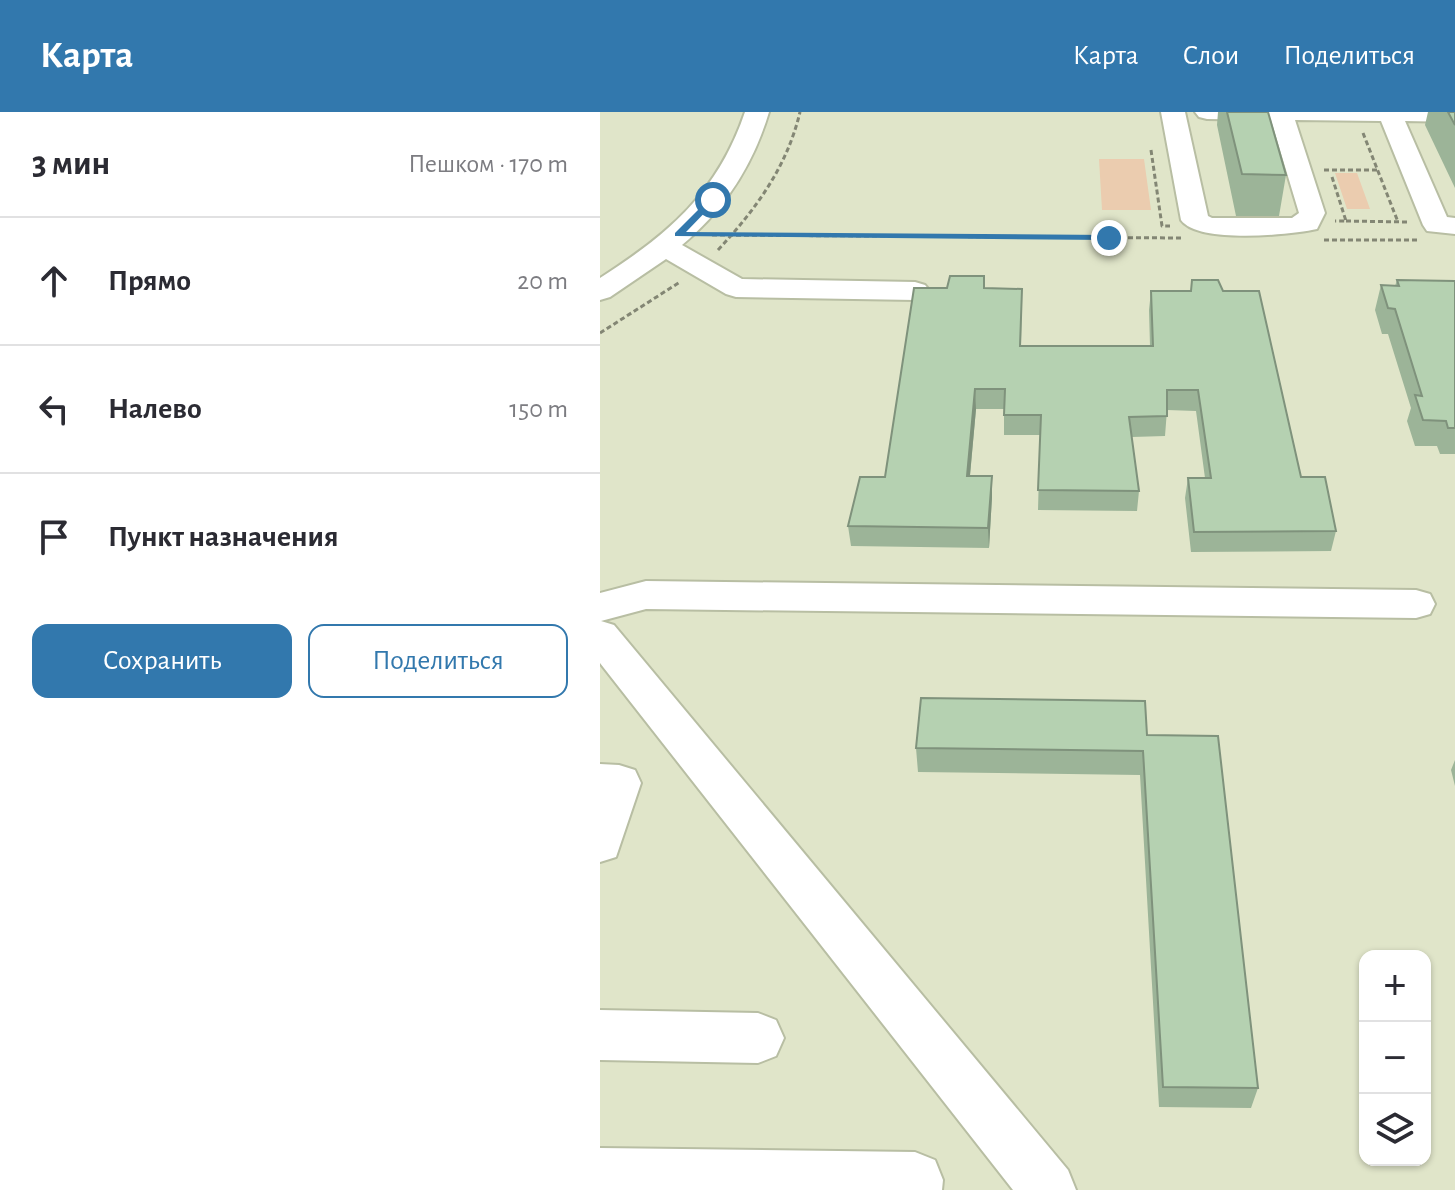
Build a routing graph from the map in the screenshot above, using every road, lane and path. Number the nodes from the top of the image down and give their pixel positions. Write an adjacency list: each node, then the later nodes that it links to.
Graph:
1 (757, 112): 18 (street)
2 (800, 112): 15 (path)
3 (1173, 112): 9 (street)
4 (1207, 112): 5 (street)
5 (1281, 112): 7 (street); 9 (street)
6 (1389, 113): 7 (street); 8 (street); 11 (street)
7 (1356, 114): 10 (path)
8 (1455, 115)
9 (1299, 170): 10 (path)
10 (1378, 170): 11 (path); 13 (path)
11 (1414, 170): 14 (street)
12 (1346, 221): 13 (path)
13 (1398, 222): 14 (path)
14 (1438, 229): 17 (path)
15 (732, 235): 16 (path); 18 (path); 19 (path)
16 (1188, 238)
17 (1314, 239)
18 (670, 240): 19 (street); 20 (street)
19 (700, 268): 21 (street); 22 (path)
20 (600, 291)
21 (915, 291)
22 (600, 333)
23 (1416, 604): 24 (street)
24 (600, 607)
25 (600, 635): 32 (street)
26 (600, 782): 27 (street)
27 (600, 843)
28 (600, 1035): 29 (street)
29 (758, 1038)
30 (600, 1176): 31 (street)
31 (914, 1190)
32 (1048, 1190)

